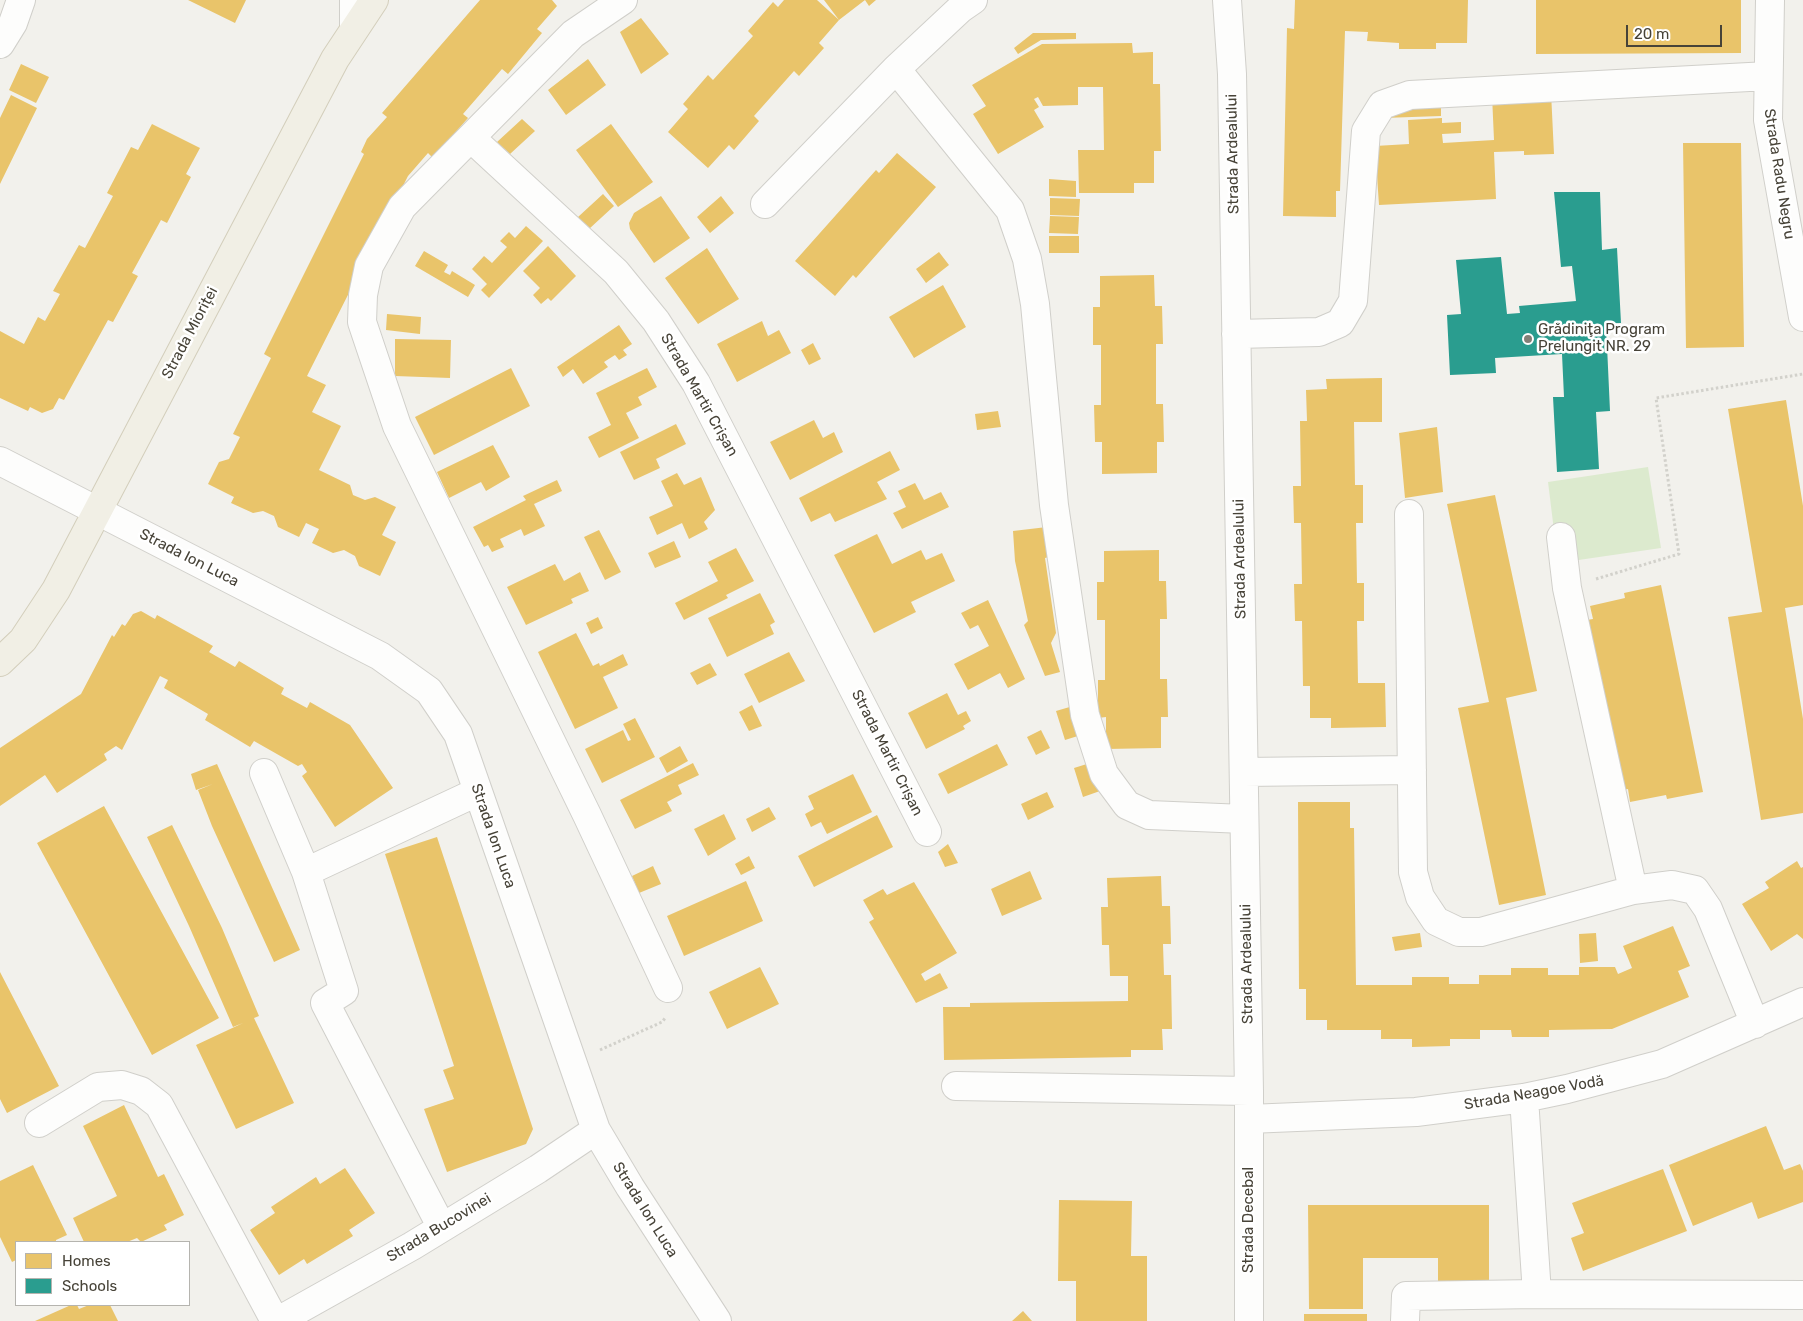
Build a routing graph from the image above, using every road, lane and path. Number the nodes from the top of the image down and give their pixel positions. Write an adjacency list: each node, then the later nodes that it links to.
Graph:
1 (21, 0): 9 (street)
2 (354, 0): 8 (street)
3 (374, 0): 8 (main road, Strada Mioriței)
4 (623, 0): 12 (street)
5 (973, 0): 10 (street)
6 (1227, 0): 15 (street, Strada Ardealului)
7 (1770, 0): 11 (street, Strada Radu Negru)
8 (354, 28): 18 (main road, Strada Mioriței)
9 (0, 44)
10 (896, 69): 13 (street); 27 (street)
11 (1768, 76): 14 (street, Strada Radu Negru); 15 (street)
12 (470, 138): 28 (street, Strada Martir Crișan); 31 (street)
13 (764, 204)
14 (1803, 317)
15 (1236, 334): 24 (street, Strada Ardealului)
16 (1803, 374): 21 (path)
17 (0, 461): 18 (street, Strada Ion Luca)
18 (97, 511): 22 (main road, Strada Mioriței); 26 (street, Strada Ion Luca)
19 (1409, 514): 23 (street)
20 (1561, 537): 21 (street)
21 (1566, 588): 30 (street)
22 (0, 662)
23 (1412, 770): 24 (street); 30 (street)
24 (1244, 772): 27 (street, Strada Ardealului)
25 (264, 773): 29 (street)
26 (477, 792): 29 (street); 34 (street, Strada Ion Luca)
27 (1244, 819): 36 (street, Strada Ardealului)
28 (927, 832)
29 (306, 872): 41 (street)
30 (1633, 890): 33 (street)
31 (668, 988): 34 (path)
32 (1803, 1002): 33 (street, Strada Neagoe Vodă)
33 (1755, 1024): 37 (street, Strada Neagoe Vodă)
34 (571, 1062): 40 (street, Strada Ion Luca)
35 (956, 1086): 36 (street)
36 (1249, 1091): 38 (street, Strada Ardealului)
37 (1524, 1098): 38 (street, Strada Neagoe Vodă); 42 (street)
38 (1249, 1119): 46 (street, Strada Decebal)
39 (39, 1123): 44 (street)
40 (596, 1130): 41 (street, Strada Bucovinei); 45 (street, Strada Ion Luca)
41 (441, 1226): 44 (street, Strada Bucovinei)
42 (1537, 1294): 43 (street); 47 (street)
43 (1803, 1295)
44 (277, 1321)
45 (717, 1321)
46 (1249, 1321)
47 (1405, 1321)

